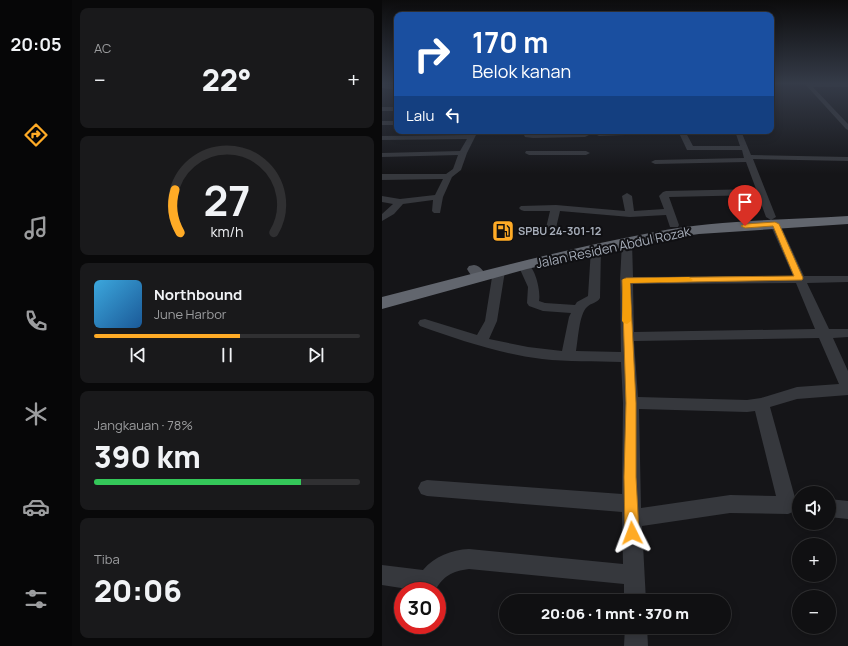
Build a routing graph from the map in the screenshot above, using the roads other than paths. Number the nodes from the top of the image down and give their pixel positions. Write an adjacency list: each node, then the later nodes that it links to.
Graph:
1 (835, 114): 4 (street)
2 (382, 123): 3 (street)
3 (394, 123)
4 (848, 128)
5 (474, 134): 11 (street); 15 (street)
6 (528, 134): 10 (street)
7 (597, 134): 13 (street)
8 (683, 134): 14 (street)
9 (739, 134): 14 (street)
10 (539, 136): 12 (street); 13 (street)
11 (382, 138)
12 (538, 144)
13 (586, 147): 16 (street)
14 (745, 148): 18 (street)
15 (463, 153): 17 (street); 21 (street)
16 (529, 153)
17 (382, 154)
18 (749, 159): 19 (street); 20 (street); 23 (street)
19 (848, 159)
20 (655, 162)
21 (448, 176): 22 (street); 25 (street)
22 (382, 177)
23 (761, 192): 34 (street); 36 (street)
24 (627, 196): 32 (street)
25 (438, 197): 27 (street); 30 (street)
26 (382, 199): 27 (street)
27 (400, 202): 33 (street)
28 (524, 208): 29 (street)
29 (556, 208): 32 (street); 37 (street)
30 (437, 211)
31 (848, 213): 36 (highway, Jalan Residen Abdul Rozak)
32 (630, 214): 34 (street)
33 (382, 218)
34 (672, 218): 36 (highway, Jalan Residen Abdul Rozak); 42 (highway, Jalan Residen Abdul Rozak)
35 (848, 220): 36 (highway, Jalan Residen Abdul Rozak)
36 (773, 221): 38 (highway, Jalan Residen Abdul Rozak); 43 (street)
37 (551, 228)
38 (627, 242): 39 (highway, Jalan Residen Abdul Rozak); 45 (street)
39 (596, 249): 40 (highway, Jalan Residen Abdul Rozak); 48 (street)
40 (524, 265): 41 (highway, Jalan Residen Abdul Rozak); 48 (street)
41 (499, 272): 42 (highway, Jalan Residen Abdul Rozak); 53 (street)
42 (477, 273): 46 (highway, Jalan Residen Abdul Rozak); 47 (highway, Jalan Residen Abdul Rozak)
43 (799, 278): 44 (street); 45 (street); 50 (street)
44 (848, 279)
45 (626, 280): 52 (street)
46 (382, 294)
47 (382, 303)
48 (579, 309): 54 (street)
49 (425, 323): 53 (street)
50 (823, 332): 51 (street); 52 (street); 56 (street)
51 (848, 333)
52 (627, 337): 55 (street)
53 (481, 341): 54 (street)
54 (568, 356): 55 (street)
55 (629, 357): 57 (street)
56 (848, 388): 58 (street)
57 (631, 403): 58 (street); 64 (street)
58 (761, 404): 60 (street)
59 (427, 488): 64 (street)
60 (792, 499)
61 (792, 505): 64 (street)
62 (836, 509): 63 (street)
63 (848, 510)
64 (631, 511): 65 (street)
65 (634, 575): 68 (street); 69 (street)
66 (382, 576): 67 (street)
67 (408, 582)
68 (429, 582)
69 (635, 594)
70 (636, 634): 71 (street)
71 (636, 646)

